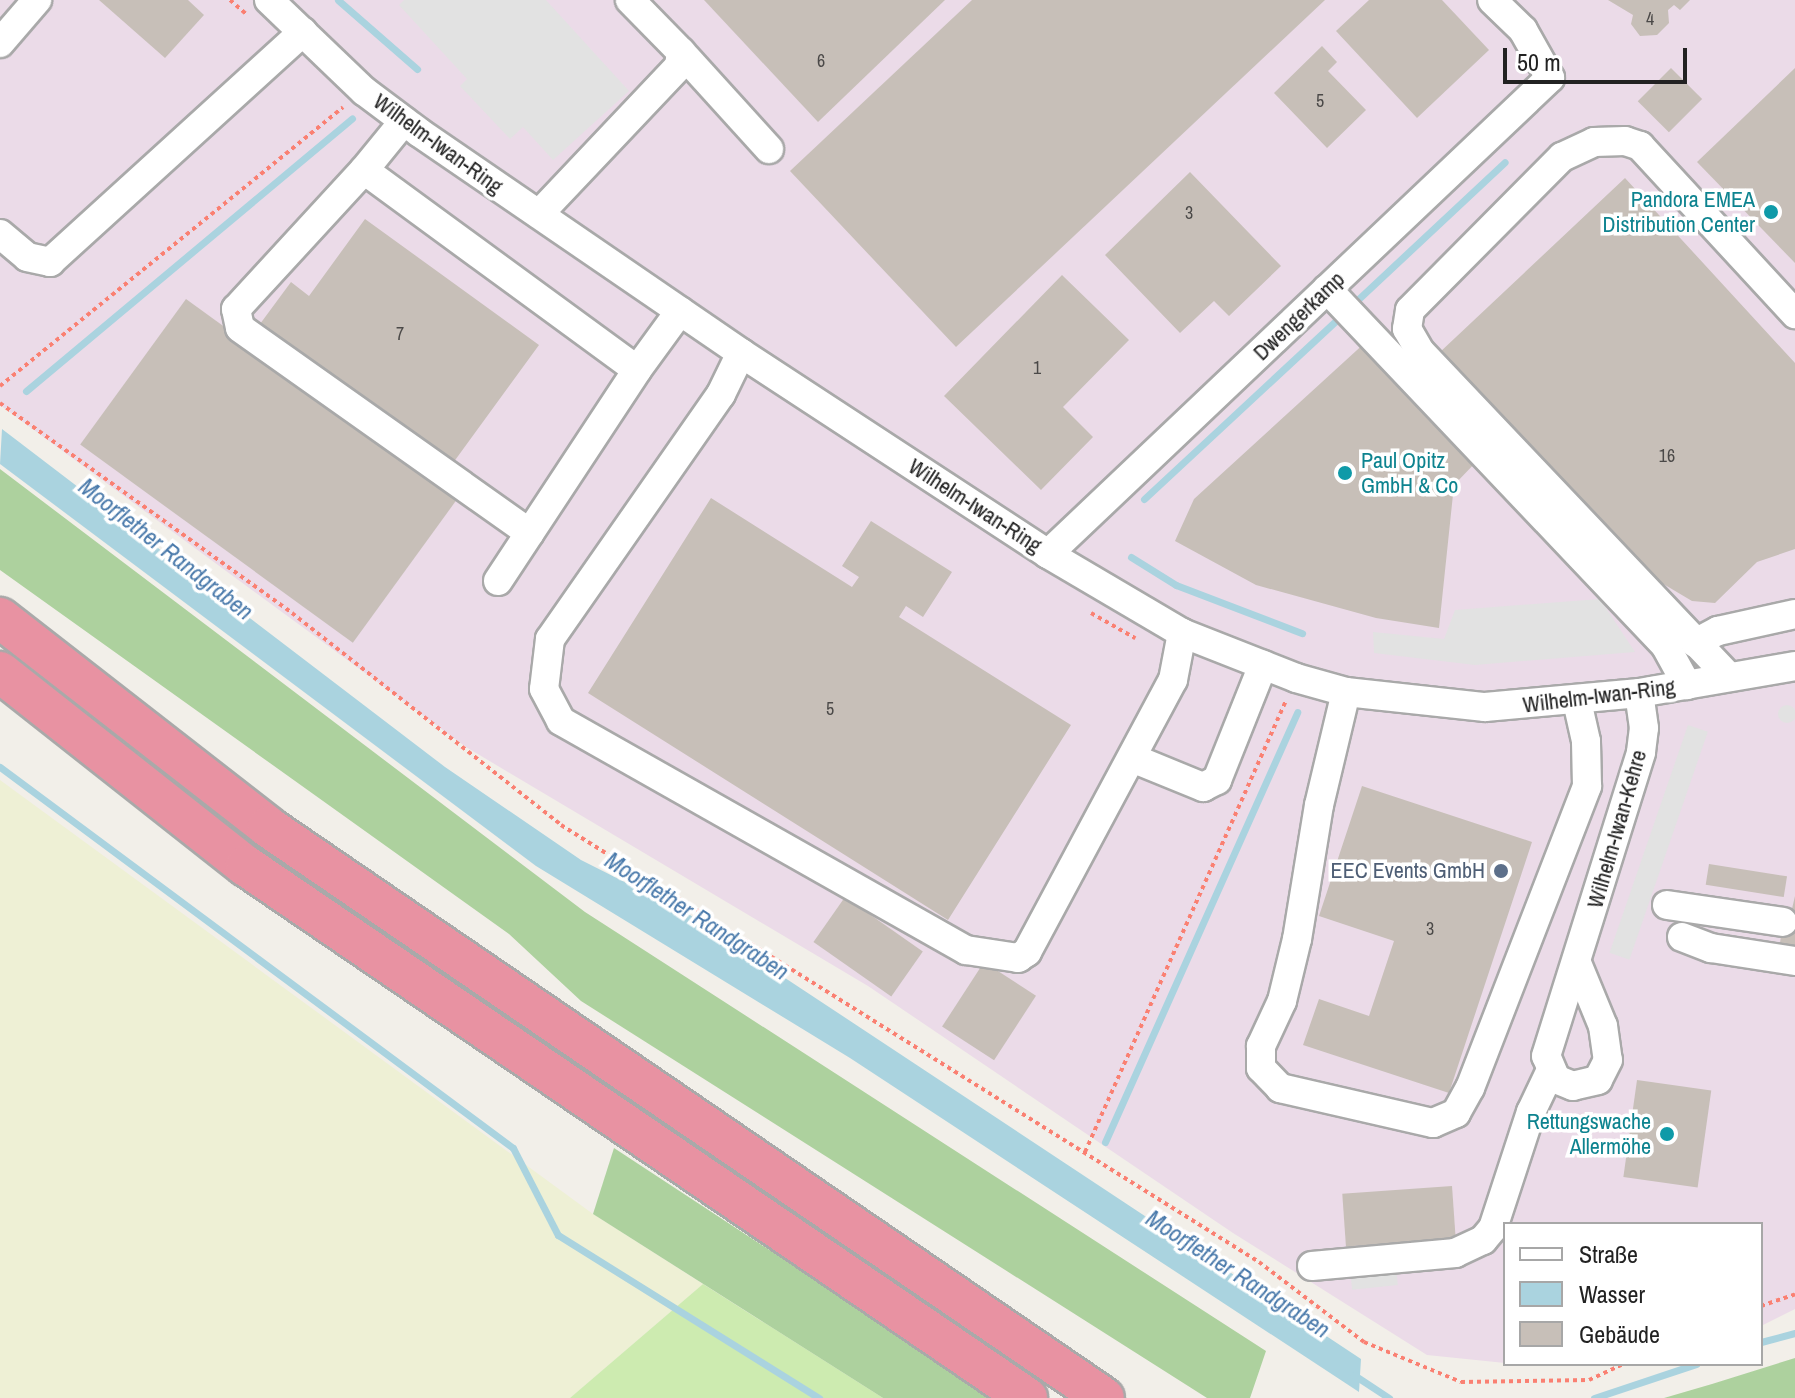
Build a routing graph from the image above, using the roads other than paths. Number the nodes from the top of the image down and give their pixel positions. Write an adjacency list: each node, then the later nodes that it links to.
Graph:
1 (37, 0): 6 (street)
2 (269, 0): 5 (street, Wilhelm-Iwan-Ring)
3 (630, 0): 7 (street)
4 (1492, 0): 13 (street, Dwengerkamp)
5 (303, 32): 8 (street, Wilhelm-Iwan-Ring); 12 (street)
6 (0, 43)
7 (681, 52): 9 (street); 11 (street)
8 (404, 121): 10 (street); 11 (street, Wilhelm-Iwan-Ring)
9 (769, 149)
10 (364, 170): 17 (street); 18 (street)
11 (539, 214): 14 (street, Wilhelm-Iwan-Ring)
12 (0, 234)
13 (1340, 303): 19 (street, Dwengerkamp); 29 (street)
14 (680, 311): 16 (street, Wilhelm-Iwan-Ring); 17 (street)
15 (1795, 314): 24 (street)
16 (741, 353): 19 (street, Wilhelm-Iwan-Ring); 33 (street)
17 (637, 370): 18 (street)
18 (530, 533): 20 (street)
19 (1048, 554): 23 (street, Wilhelm-Iwan-Ring)
20 (498, 581)
21 (1795, 614): 24 (street)
22 (0, 618): 41 (highway)
23 (1182, 633): 25 (street, Wilhelm-Iwan-Ring); 33 (street)
24 (1695, 643): 28 (street)
25 (1263, 665): 30 (street, Wilhelm-Iwan-Ring); 33 (street)
26 (1795, 666): 28 (street, Wilhelm-Iwan-Ring)
27 (0, 672): 42 (highway)
28 (1729, 677): 29 (street, Wilhelm-Iwan-Ring)
29 (1687, 685): 31 (street, Wilhelm-Iwan-Ring)
30 (1346, 692): 32 (street, Wilhelm-Iwan-Ring); 32 (street)
31 (1639, 693): 32 (street, Wilhelm-Iwan-Ring); 38 (street, Wilhelm-Iwan-Kehre)
32 (1577, 701)
33 (1132, 758)
34 (1667, 905): 35 (street)
35 (1783, 922)
36 (1682, 937): 37 (street)
37 (1795, 961)
38 (1577, 963): 39 (street, Wilhelm-Iwan-Kehre); 39 (street)
39 (1550, 1072): 40 (street)
40 (1312, 1266)
41 (1099, 1393)
42 (1027, 1398)

